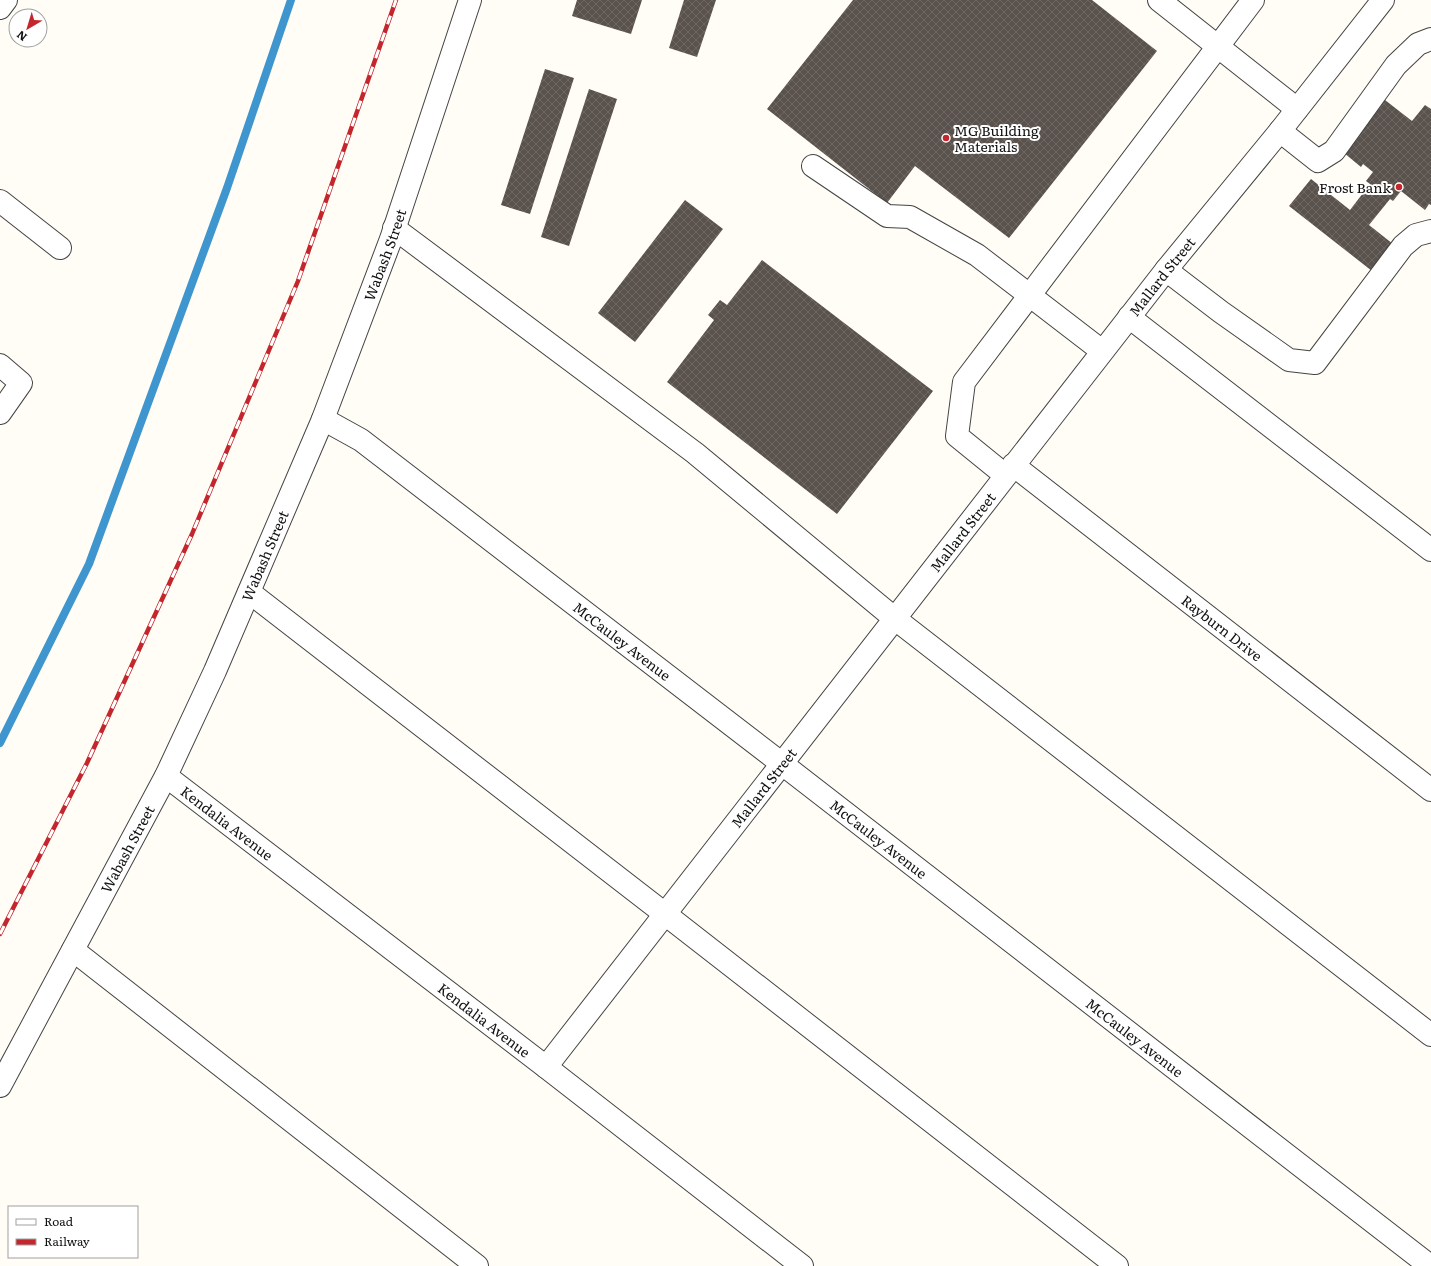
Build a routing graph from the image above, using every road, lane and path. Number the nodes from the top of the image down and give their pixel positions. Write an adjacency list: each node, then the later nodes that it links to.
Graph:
1 (6, 0): 6 (street)
2 (470, 0): 13 (street, Wabash Street)
3 (1159, 0): 8 (street)
4 (1253, 0): 8 (street)
5 (1383, 0): 9 (street, Mallard Street)
6 (0, 8)
7 (1424, 41): 10 (street)
8 (1217, 46): 9 (street); 17 (street)
9 (1297, 110): 10 (street, Mallard Street)
10 (1280, 131): 16 (street, Mallard Street)
11 (812, 166): 17 (street)
12 (0, 201): 15 (street)
13 (394, 228): 22 (street, Wabash Street); 26 (street)
14 (1431, 231): 16 (street)
15 (60, 248)
16 (1166, 270): 18 (street, Mallard Street)
17 (1029, 295): 19 (street); 23 (street, Rayburn Drive)
18 (1129, 317): 19 (street, Mallard Street); 24 (street)
19 (1102, 351): 23 (street, Mallard Street)
20 (0, 365): 21 (street)
21 (0, 413)
22 (323, 419): 25 (street, Wabash Street); 27 (street, McCauley Avenue)
23 (1009, 470): 26 (street, Mallard Street); 29 (street, Rayburn Drive)
24 (1431, 550)
25 (249, 592): 28 (street, Wabash Street); 30 (street)
26 (894, 618): 27 (street, Mallard Street); 32 (street)
27 (781, 763): 30 (street, Mallard Street); 38 (street, McCauley Avenue)
28 (166, 776): 31 (street, Wabash Street); 33 (street, Kendalia Avenue)
29 (1431, 790)
30 (665, 914): 33 (street, Mallard Street); 37 (street)
31 (73, 950): 34 (street, Wabash Street); 35 (street)
32 (1431, 1035)
33 (546, 1067): 36 (street, Kendalia Avenue)
34 (0, 1086)
35 (477, 1266)
36 (802, 1266)
37 (1117, 1266)
38 (1430, 1266)

